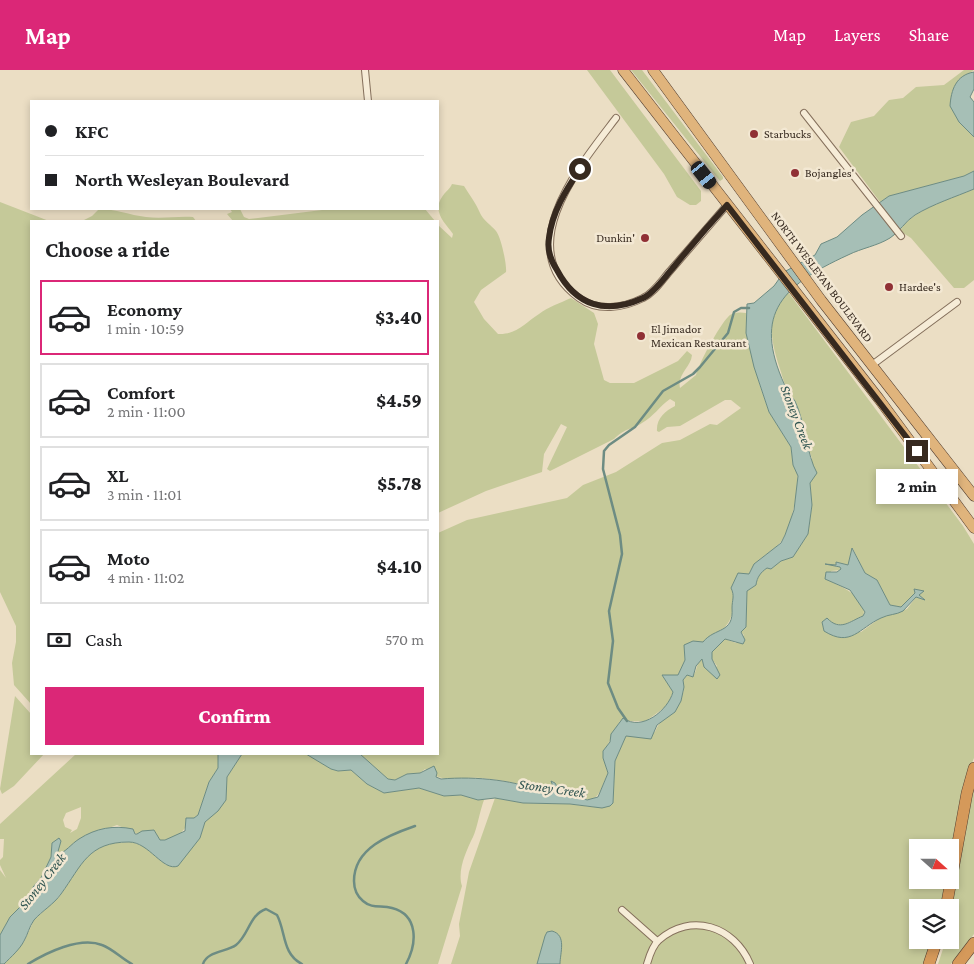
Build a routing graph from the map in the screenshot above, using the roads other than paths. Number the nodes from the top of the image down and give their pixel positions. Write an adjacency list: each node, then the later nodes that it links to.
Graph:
1 (365, 70): 4 (street)
2 (622, 70): 7 (highway)
3 (653, 70): 10 (highway, NORTH WESLEYAN BOULEVARD)
4 (368, 100)
5 (804, 113): 8 (street)
6 (616, 118): 7 (street)
7 (727, 205): 12 (highway)
8 (901, 236)
9 (958, 302): 10 (street)
10 (872, 365): 11 (highway, NORTH WESLEYAN BOULEVARD)
11 (941, 453): 12 (highway); 13 (highway, NORTH WESLEYAN BOULEVARD)
12 (927, 464): 14 (highway)
13 (974, 496)
14 (974, 528)
15 (974, 768): 16 (highway)
16 (948, 899)
17 (622, 910): 18 (street)
18 (657, 941): 21 (street); 22 (street)
19 (974, 943): 24 (highway)
20 (934, 949): 23 (highway)
21 (647, 964)
22 (750, 964)
23 (929, 964)
24 (958, 964)

